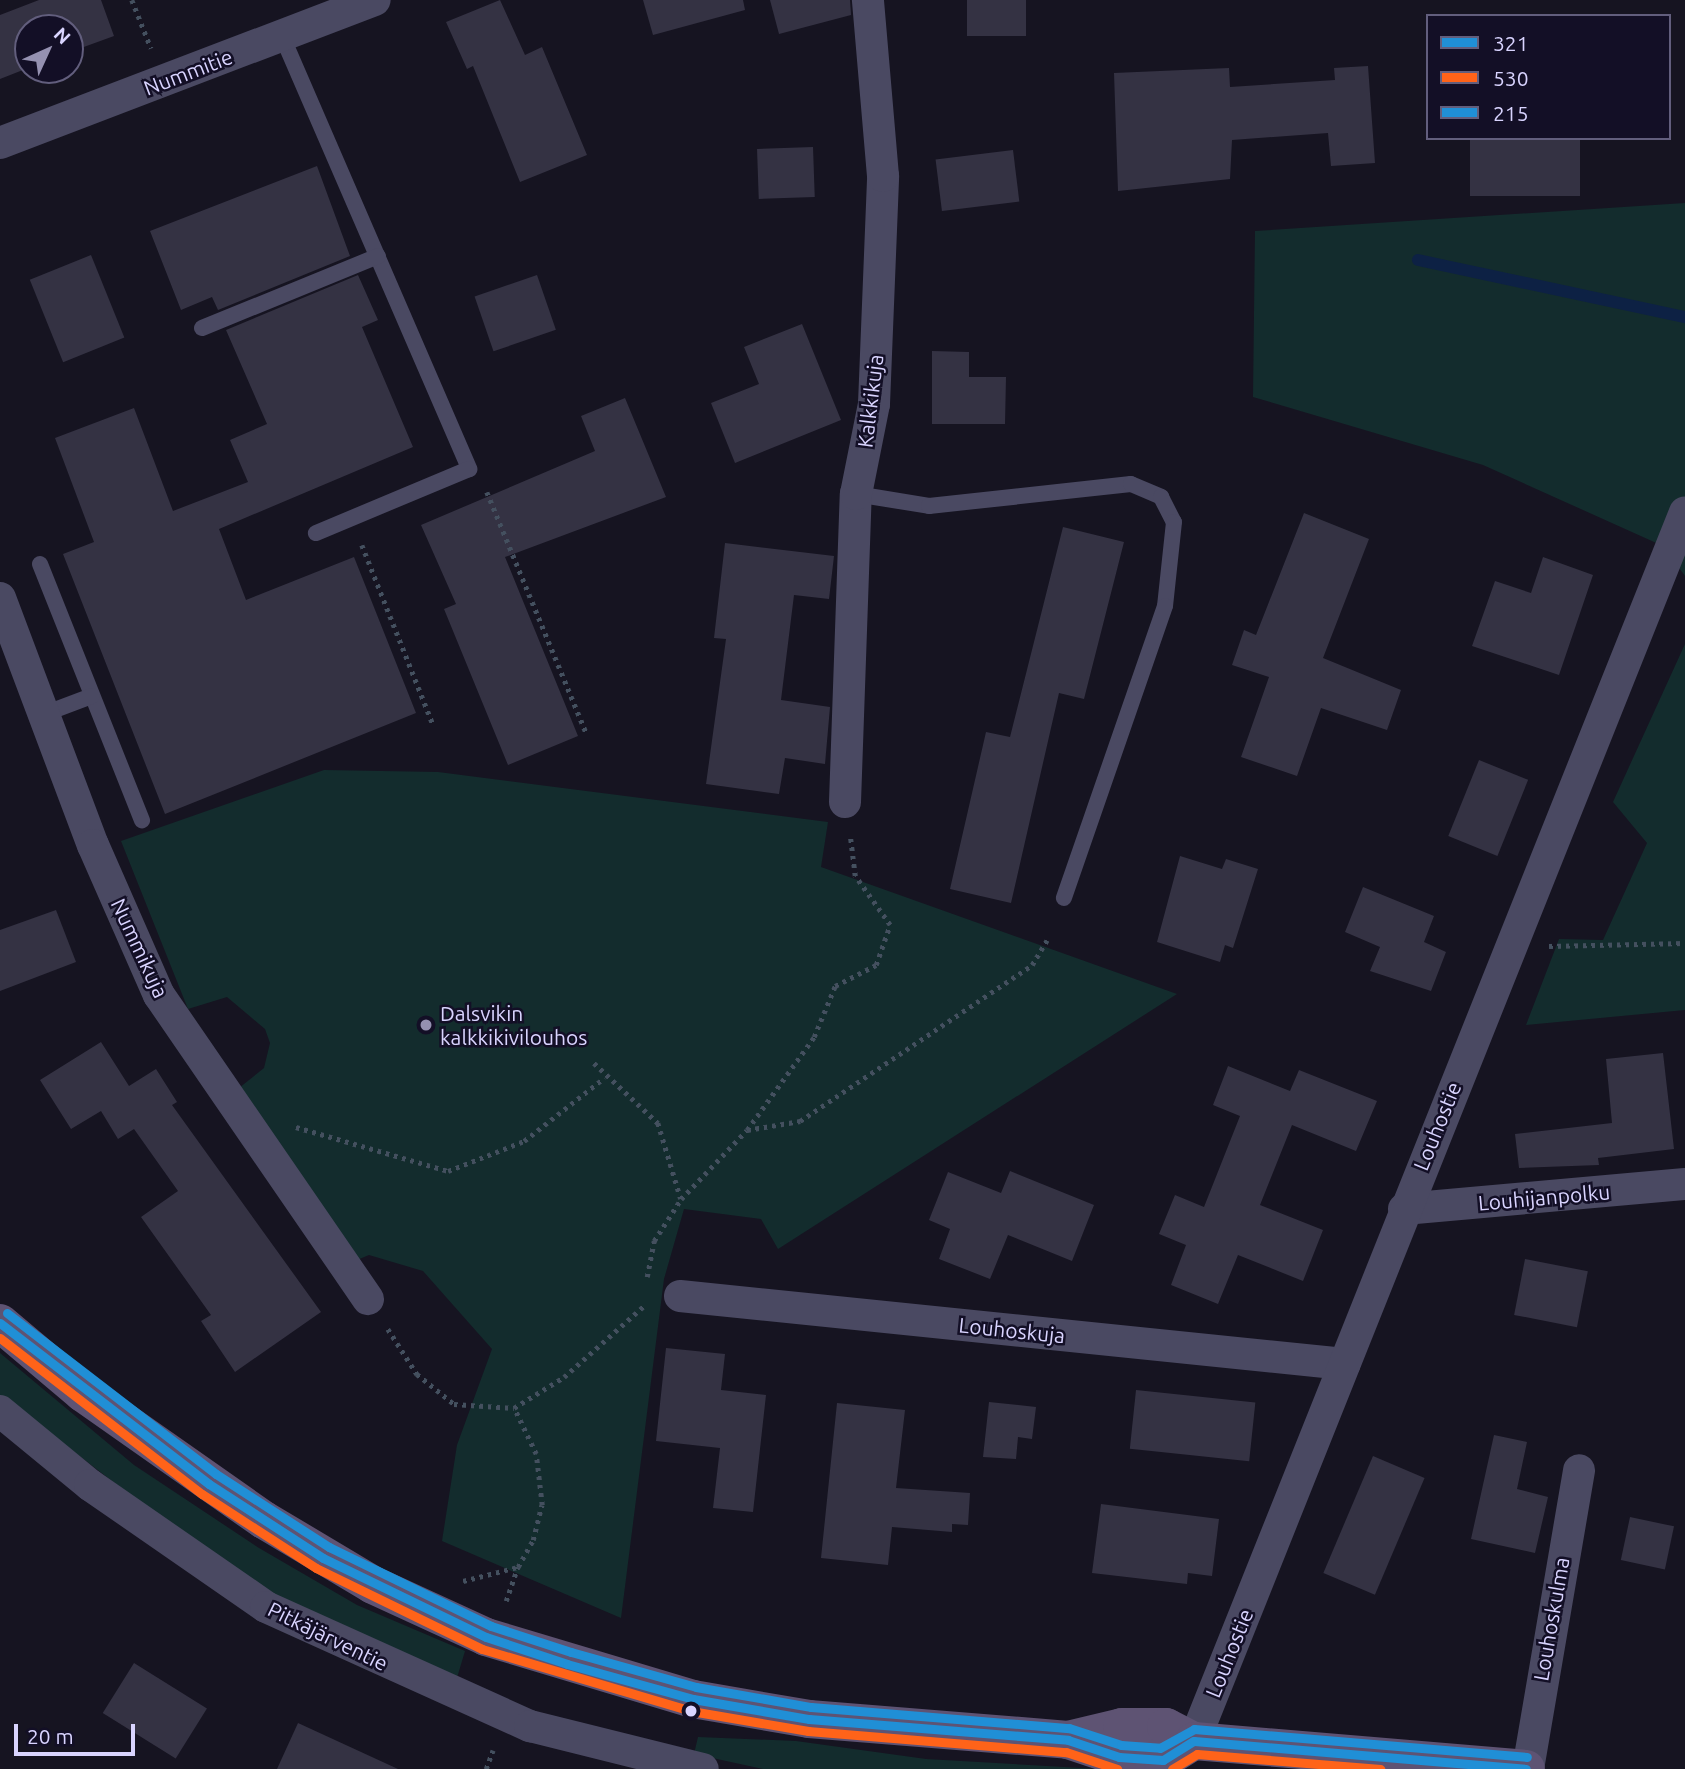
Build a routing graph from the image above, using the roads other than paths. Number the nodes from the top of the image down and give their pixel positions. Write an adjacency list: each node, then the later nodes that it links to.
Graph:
1 (375, 0): 3 (street, Nummitie)
2 (868, 0): 7 (street, Kalkkikuja)
3 (282, 36): 4 (street, Nummitie); 5 (lane)
4 (0, 144)
5 (378, 256): 6 (lane); 9 (lane)
6 (202, 328)
7 (856, 494): 14 (street, Kalkkikuja); 16 (lane)
8 (1685, 512): 18 (street, Louhostie)
9 (316, 533)
10 (40, 564): 12 (lane)
11 (0, 598): 13 (street, Nummikuja)
12 (92, 696): 13 (lane); 15 (lane)
13 (44, 714): 20 (street, Nummikuja)
14 (845, 802)
15 (142, 820)
16 (1064, 898)
17 (1685, 1184): 18 (street, Louhijanpolku)
18 (1404, 1209): 22 (street, Louhostie)
19 (680, 1296): 22 (street, Louhoskuja)
20 (368, 1299)
21 (0, 1323): 25 (main road)
22 (1345, 1364): 25 (street, Louhostie)
23 (0, 1410): 26 (street, Pitkäjärventie)
24 (1579, 1470): 27 (street, Louhoskulma)
25 (1194, 1741): 27 (main road)
26 (703, 1769)
27 (1527, 1769)

